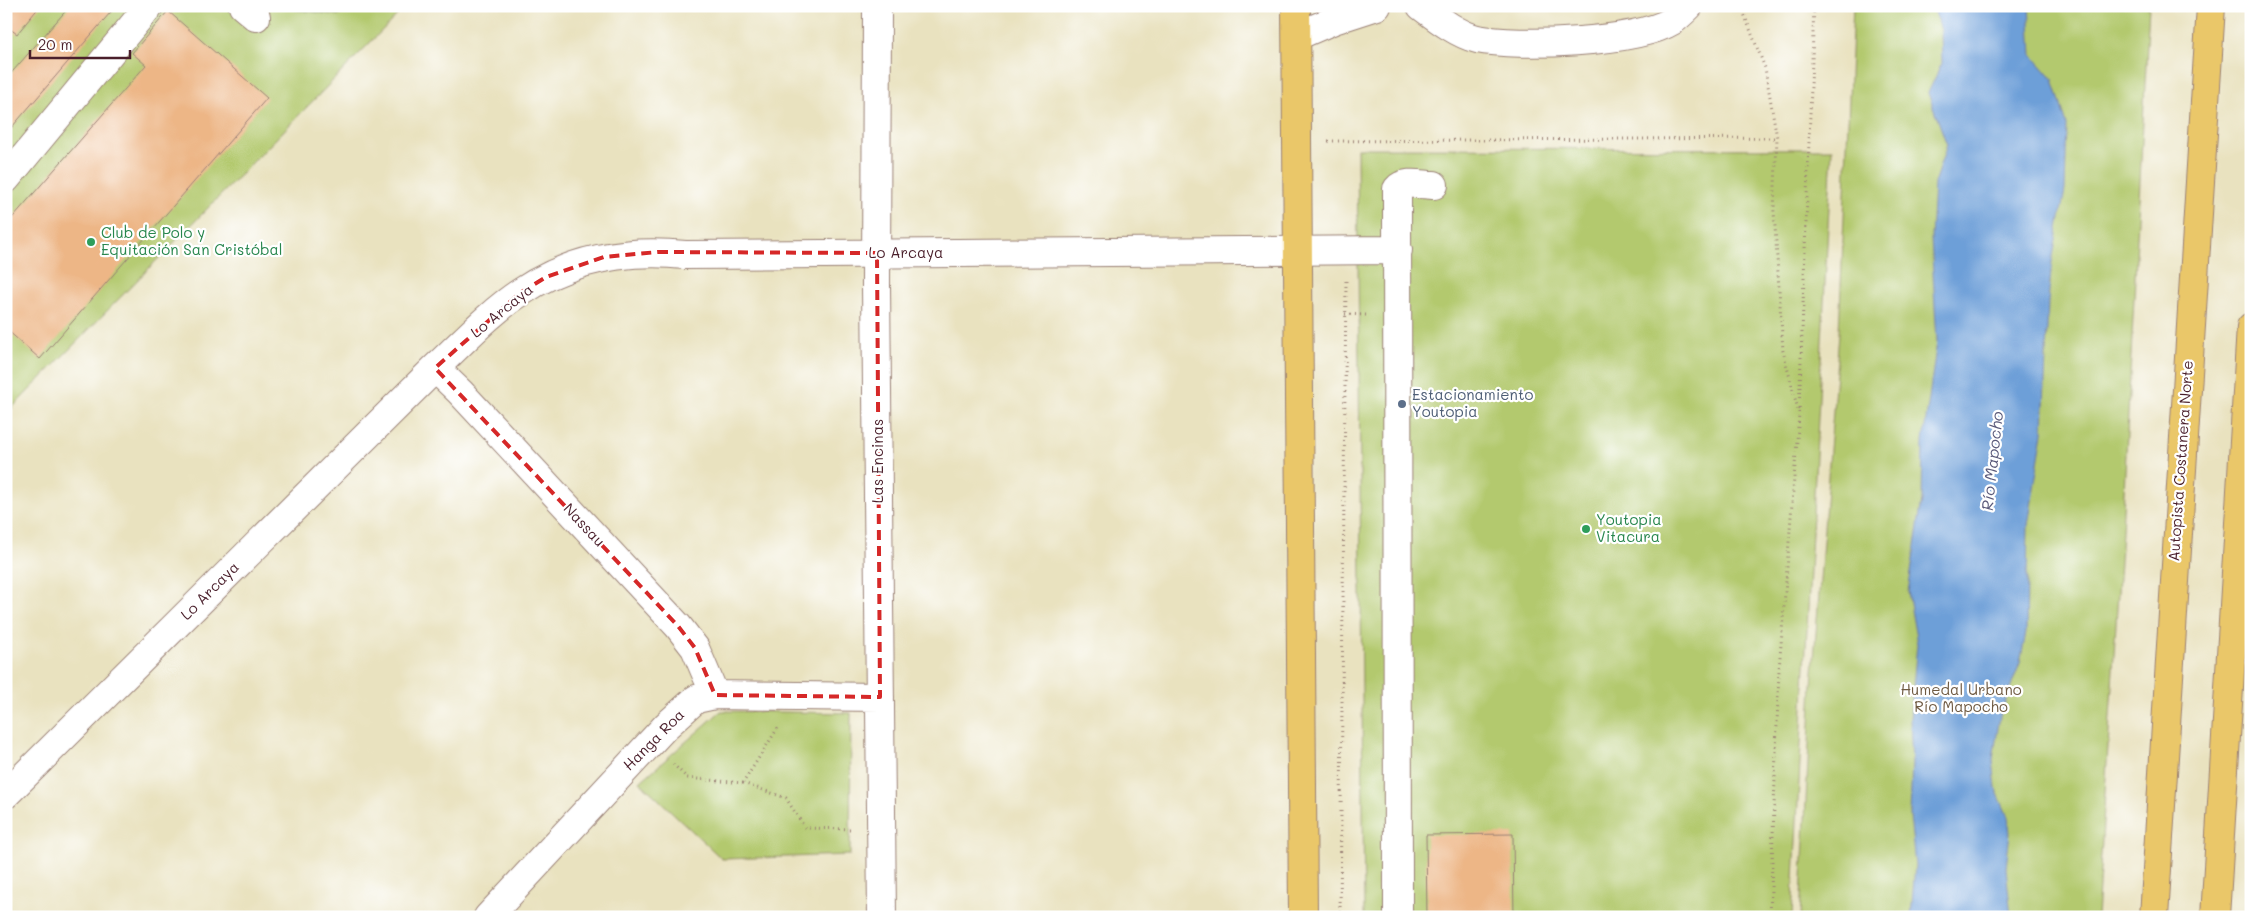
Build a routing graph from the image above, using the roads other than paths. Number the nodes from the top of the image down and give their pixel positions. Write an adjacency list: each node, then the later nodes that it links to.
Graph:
1 (149, 6): 9 (street)
2 (877, 6): 13 (street, Las Encinas)
3 (1296, 6): 8 (main road)
4 (1377, 6): 8 (street)
5 (1421, 6): 6 (street)
6 (1689, 6)
7 (2210, 6): 23 (main road, Autopista Costanera Norte)
8 (1297, 36): 12 (main road)
9 (6, 179)
10 (1434, 185): 11 (street)
11 (1398, 250): 12 (street, Lo Arcaya); 22 (street)
12 (1299, 252): 13 (street, Lo Arcaya); 21 (main road)
13 (877, 253): 15 (street, Lo Arcaya); 17 (street, Las Encinas)
14 (2251, 327): 24 (main road)
15 (434, 368): 16 (street, Nassau); 18 (street, Lo Arcaya)
16 (715, 695): 17 (street, Hanga Roa); 19 (street, Hanga Roa)
17 (880, 697): 20 (street, Las Encinas)
18 (6, 794)
19 (488, 917)
20 (882, 917)
21 (1303, 917)
22 (1398, 917)
23 (2154, 917)
24 (2215, 917)

